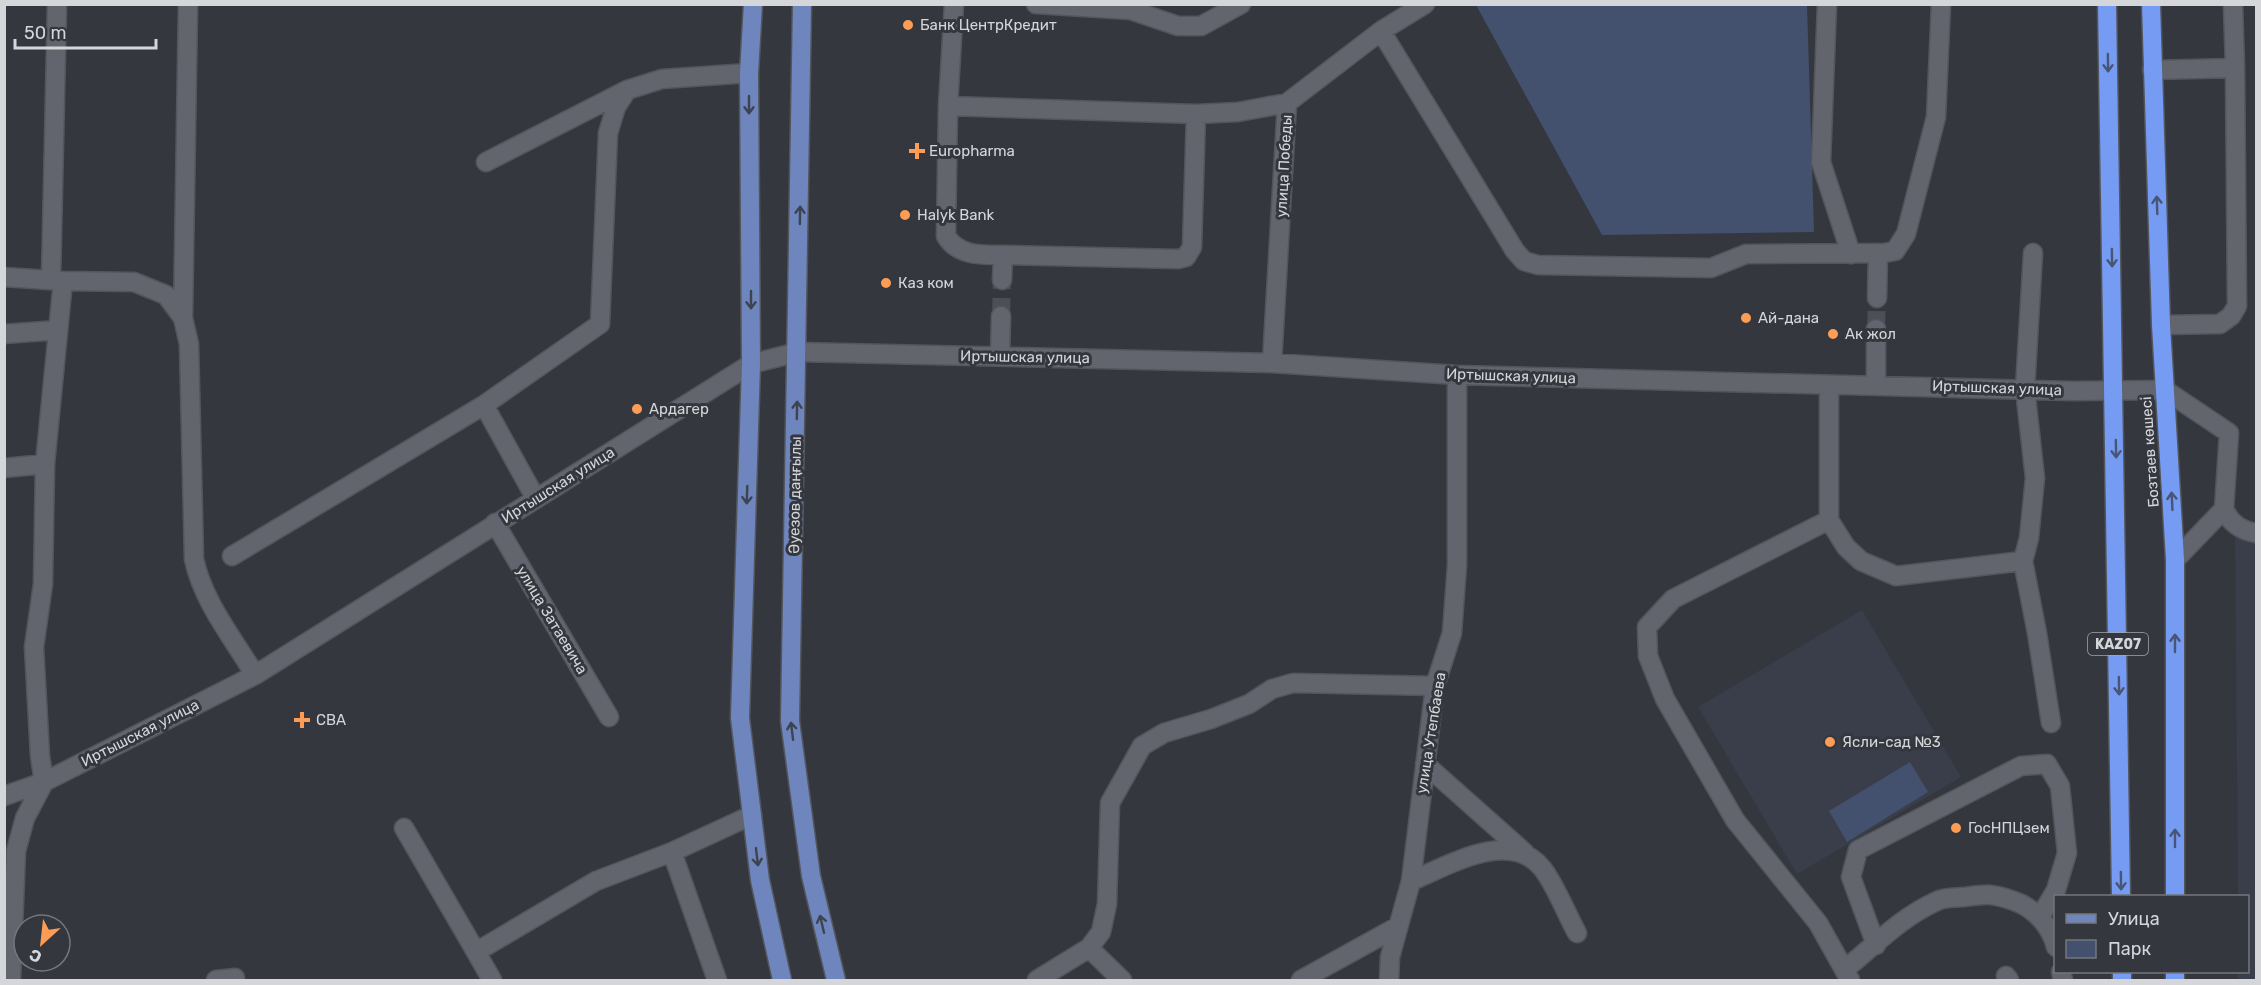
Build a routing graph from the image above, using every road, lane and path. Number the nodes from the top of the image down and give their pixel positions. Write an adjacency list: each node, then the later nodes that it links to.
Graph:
1 (57, 4): 28 (street)
2 (188, 4): 32 (street)
3 (753, 4): 17 (main road)
4 (802, 4): 37 (main road, Әуезов даңғылы, one-way to 4)
5 (954, 4): 20 (street)
6 (1036, 4): 7 (street)
7 (1241, 4)
8 (1425, 4): 14 (street, улица Победы)
9 (1827, 4): 24 (street)
10 (1941, 4): 25 (street)
11 (2107, 4): 46 (highway, Бозтаев көшесі / KAZ07, one-way to 46)
12 (2151, 4): 16 (highway, Бозтаев көшесі)
13 (2233, 4): 15 (street)
14 (1382, 31): 19 (street, улица Победы); 24 (street)
15 (2235, 68): 16 (street); 33 (street)
16 (2152, 70): 33 (highway, Бозтаев көшесі, one-way to 16)
17 (749, 73): 18 (street); 40 (main road, one-way to 40)
18 (627, 90): 22 (street); 47 (street)
19 (1287, 103): 21 (street); 39 (street, улица Победы)
20 (948, 106): 21 (street); 26 (street)
21 (1196, 114): 26 (street)
22 (486, 162)
23 (2033, 253): 44 (street)
24 (1851, 254): 25 (street)
25 (1878, 254): 30 (street)
26 (1003, 255): 29 (street)
27 (4, 277): 28 (street)
28 (57, 280): 32 (street); 35 (street)
29 (1002, 280)
30 (1877, 298)
31 (1001, 316): 38 (street)
32 (183, 318): 58 (street)
33 (2161, 325): 45 (highway, Бозтаев көшесі)
34 (1876, 329): 43 (street)
35 (58, 330): 36 (street); 48 (street)
36 (4, 334)
37 (798, 352): 38 (street, Иртышская улица); 40 (street, Иртышская улица); 86 (main road, Әуезов даңғылы, one-way to 37)
38 (1000, 357): 39 (street, Иртышская улица)
39 (1272, 363): 41 (street, Иртышская улица)
40 (751, 364): 50 (street, Иртышская улица); 65 (main road, one-way to 65)
41 (1457, 375): 42 (street, Иртышская улица); 59 (street, улица Утепбаева)
42 (1829, 385): 43 (street, Иртышская улица); 52 (street)
43 (1876, 385): 44 (street, Иртышская улица)
44 (2025, 389): 46 (street, Иртышская улица); 57 (street)
45 (2165, 390): 46 (street, Иртышская улица); 51 (street); 56 (highway, Бозтаев көшесі, one-way to 45)
46 (2115, 391): 70 (highway, Бозтаев көшесі / KAZ07, one-way to 70)
47 (484, 405): 50 (street); 55 (street)
48 (45, 464): 49 (street); 63 (street)
49 (4, 468)
50 (536, 499): 53 (street, Иртышская улица)
51 (2224, 509): 54 (street); 56 (street)
52 (1829, 520): 57 (street); 79 (street)
53 (495, 523): 58 (street, Иртышская улица); 60 (street, улица Затаевича)
54 (2256, 533)
55 (232, 556)
56 (2175, 560): 71 (highway, Бозтаев көшесі, one-way to 56)
57 (2023, 561): 61 (street)
58 (255, 675): 63 (street, Иртышская улица)
59 (1435, 686): 62 (street, улица Утепбаева); 77 (street)
60 (609, 717)
61 (2051, 723)
62 (1425, 764): 68 (street); 69 (street, улица Утепбаева)
63 (44, 782): 64 (street, Иртышская улица); 81 (street)
64 (4, 796)
65 (752, 815): 67 (street); 85 (main road, one-way to 85)
66 (404, 828): 78 (street)
67 (672, 852): 78 (street); 84 (street)
68 (1526, 854): 69 (street); 74 (street)
69 (1411, 881): 73 (street, улица Утепбаева)
70 (2121, 895)
71 (2175, 895)
72 (2040, 917): 75 (street); 76 (street); 76 (street)
73 (1397, 927): 89 (street); 90 (street, улица Утепбаева)
74 (1576, 933)
75 (2054, 941)
76 (1876, 945): 79 (street)
77 (1089, 948): 87 (street); 88 (street)
78 (476, 952): 83 (street)
79 (1847, 975)
80 (235, 978): 82 (street)
81 (11, 981)
82 (216, 981)
83 (492, 981)
84 (717, 981)
85 (782, 981)
86 (836, 981)
87 (1038, 981)
88 (1122, 981)
89 (1301, 981)
90 (1389, 981)

